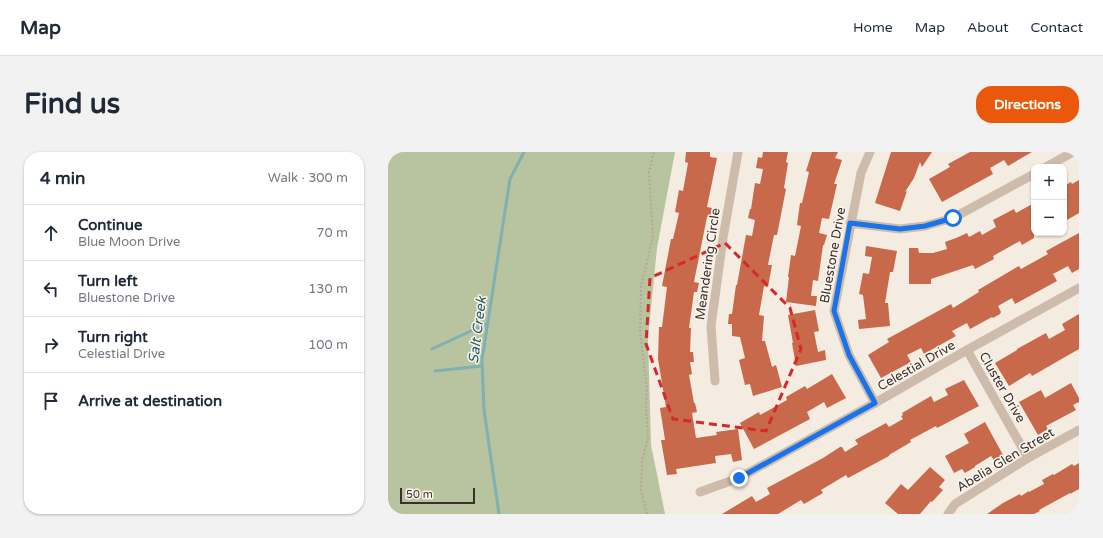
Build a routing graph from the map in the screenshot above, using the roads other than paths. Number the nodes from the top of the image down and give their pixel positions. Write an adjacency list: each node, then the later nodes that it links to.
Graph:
1 (738, 152): 9 (street, Meandering Circle)
2 (870, 152): 6 (street, Bluestone Drive)
3 (1073, 152): 4 (street)
4 (1051, 164)
5 (1031, 176): 6 (street)
6 (850, 223): 10 (street, Bluestone Drive)
7 (1079, 288): 8 (street, Celestial Drive)
8 (967, 350): 10 (street, Celestial Drive); 12 (street, Cluster Drive)
9 (716, 381)
10 (875, 403): 13 (street, Celestial Drive)
11 (1079, 430): 12 (street, Abelia Glen Street)
12 (1028, 458): 14 (street, Abelia Glen Street)
13 (700, 492)
14 (948, 514)

